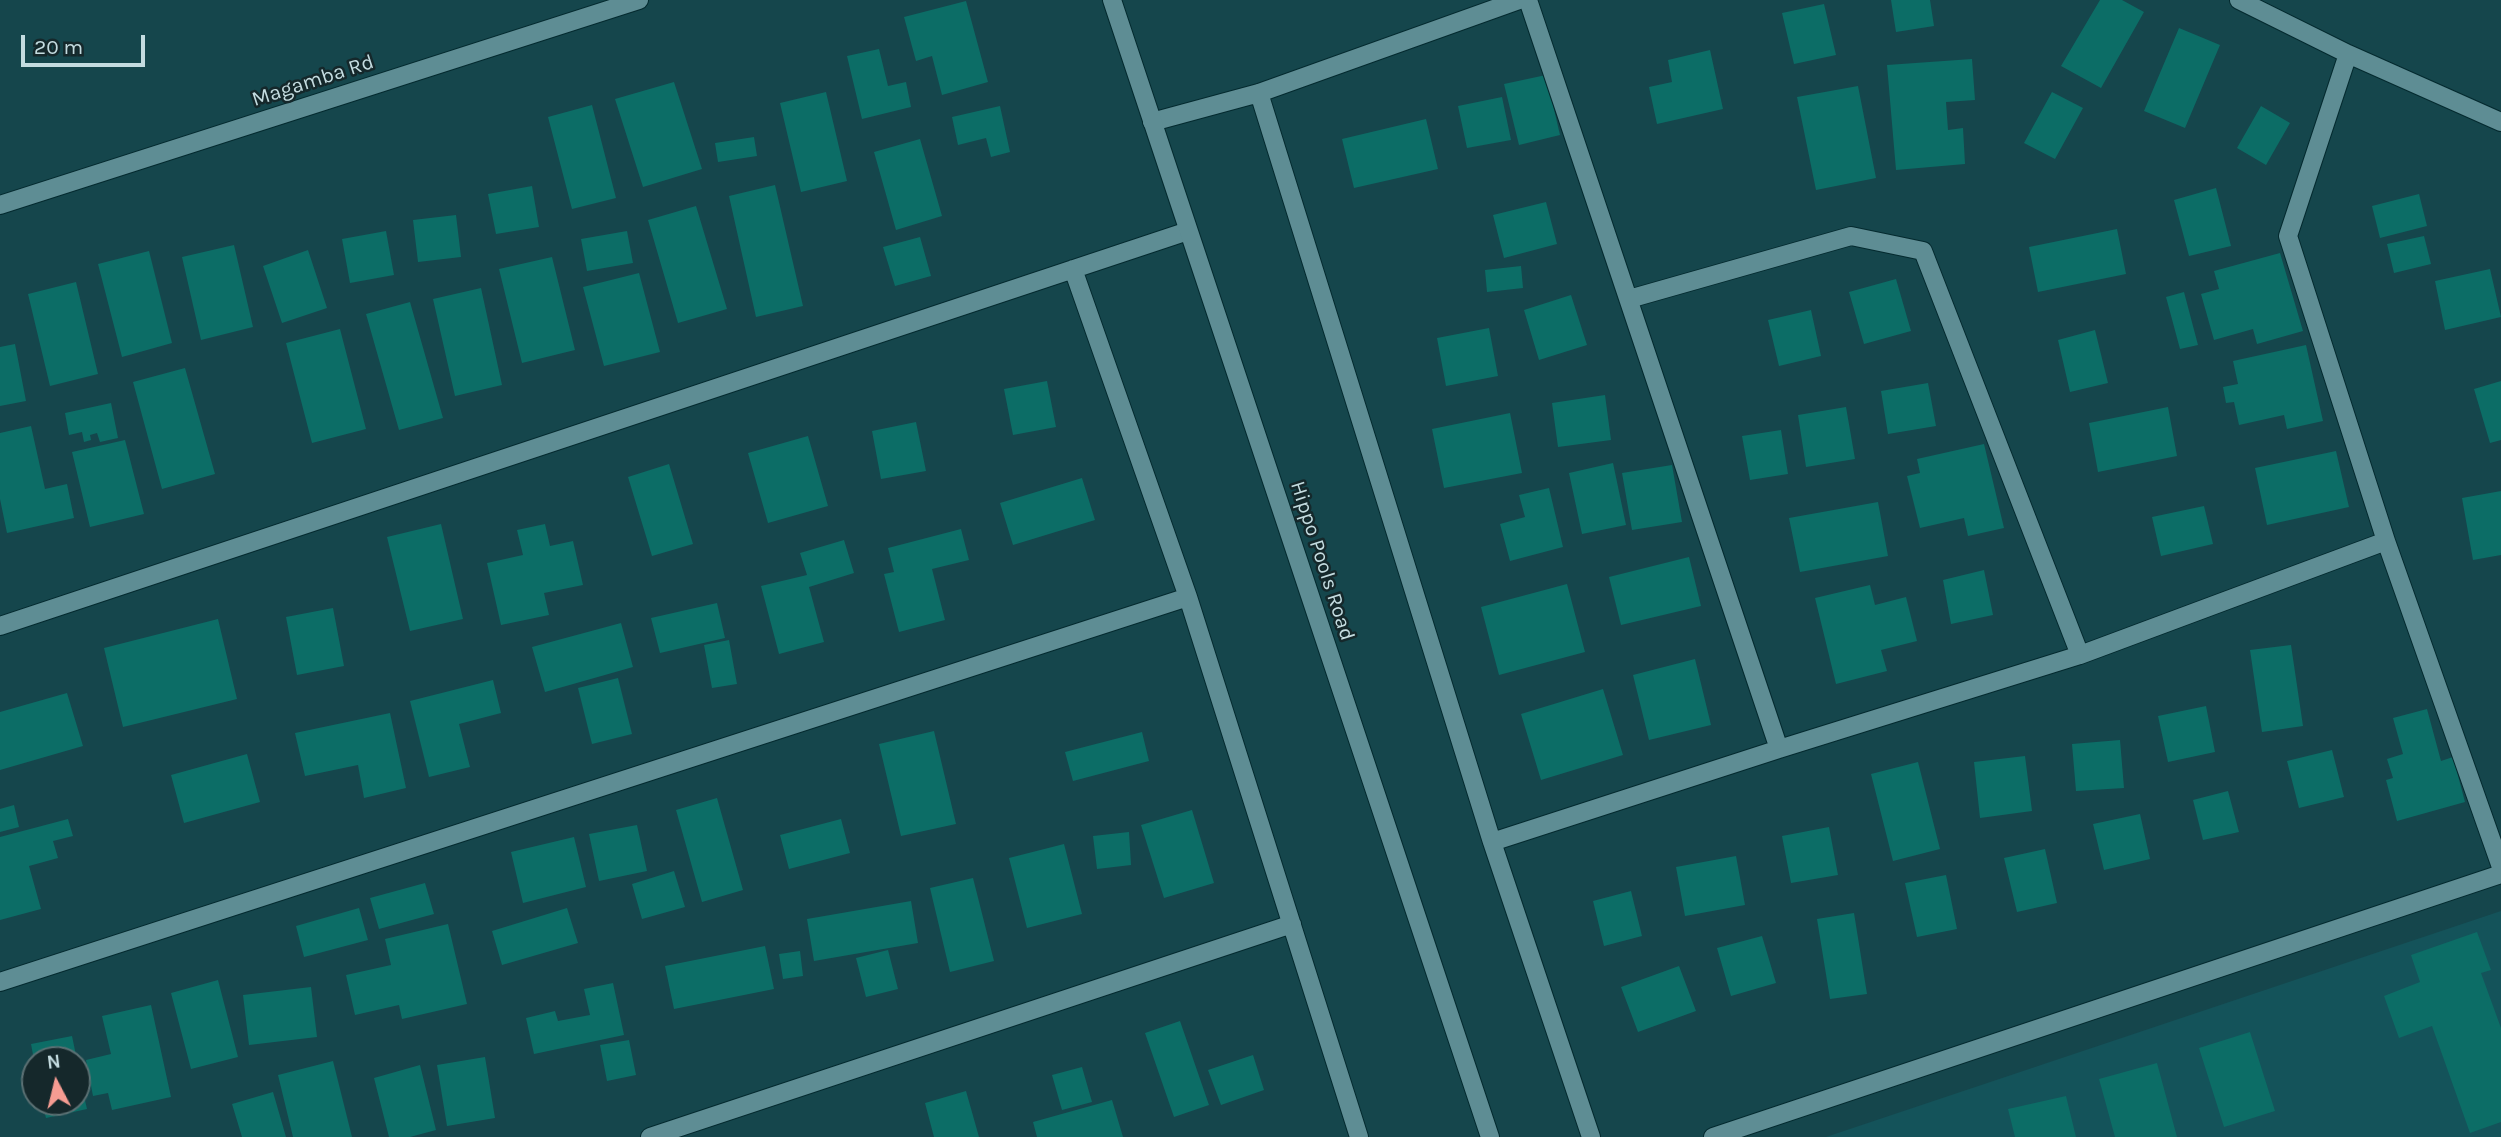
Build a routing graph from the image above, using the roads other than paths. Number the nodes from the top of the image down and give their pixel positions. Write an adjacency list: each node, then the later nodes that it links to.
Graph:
1 (639, 0): 10 (street, Magamba Rd)
2 (1112, 0): 9 (street, Hippo Pools Road)
3 (1519, 0): 7 (street)
4 (1528, 0): 13 (street)
5 (2239, 0): 6 (street)
6 (2348, 54): 8 (street); 14 (street)
7 (1259, 93): 9 (street); 19 (street)
8 (2501, 121)
9 (1152, 122): 11 (street, Hippo Pools Road)
10 (0, 205)
11 (1188, 231): 12 (street); 26 (street, Hippo Pools Road)
12 (1073, 269): 15 (street); 16 (street)
13 (1629, 299): 17 (street); 18 (street)
14 (2386, 541): 17 (street); 20 (street)
15 (1188, 597): 22 (street); 23 (street)
16 (0, 626)
17 (2080, 654): 18 (street)
18 (1779, 748): 19 (street)
19 (1492, 842): 27 (street)
20 (2501, 866)
21 (2501, 874): 28 (street)
22 (1292, 924): 24 (street); 25 (street)
23 (0, 982)
24 (650, 1137)
25 (1359, 1137)
26 (1490, 1137)
27 (1591, 1137)
28 (1713, 1137)

